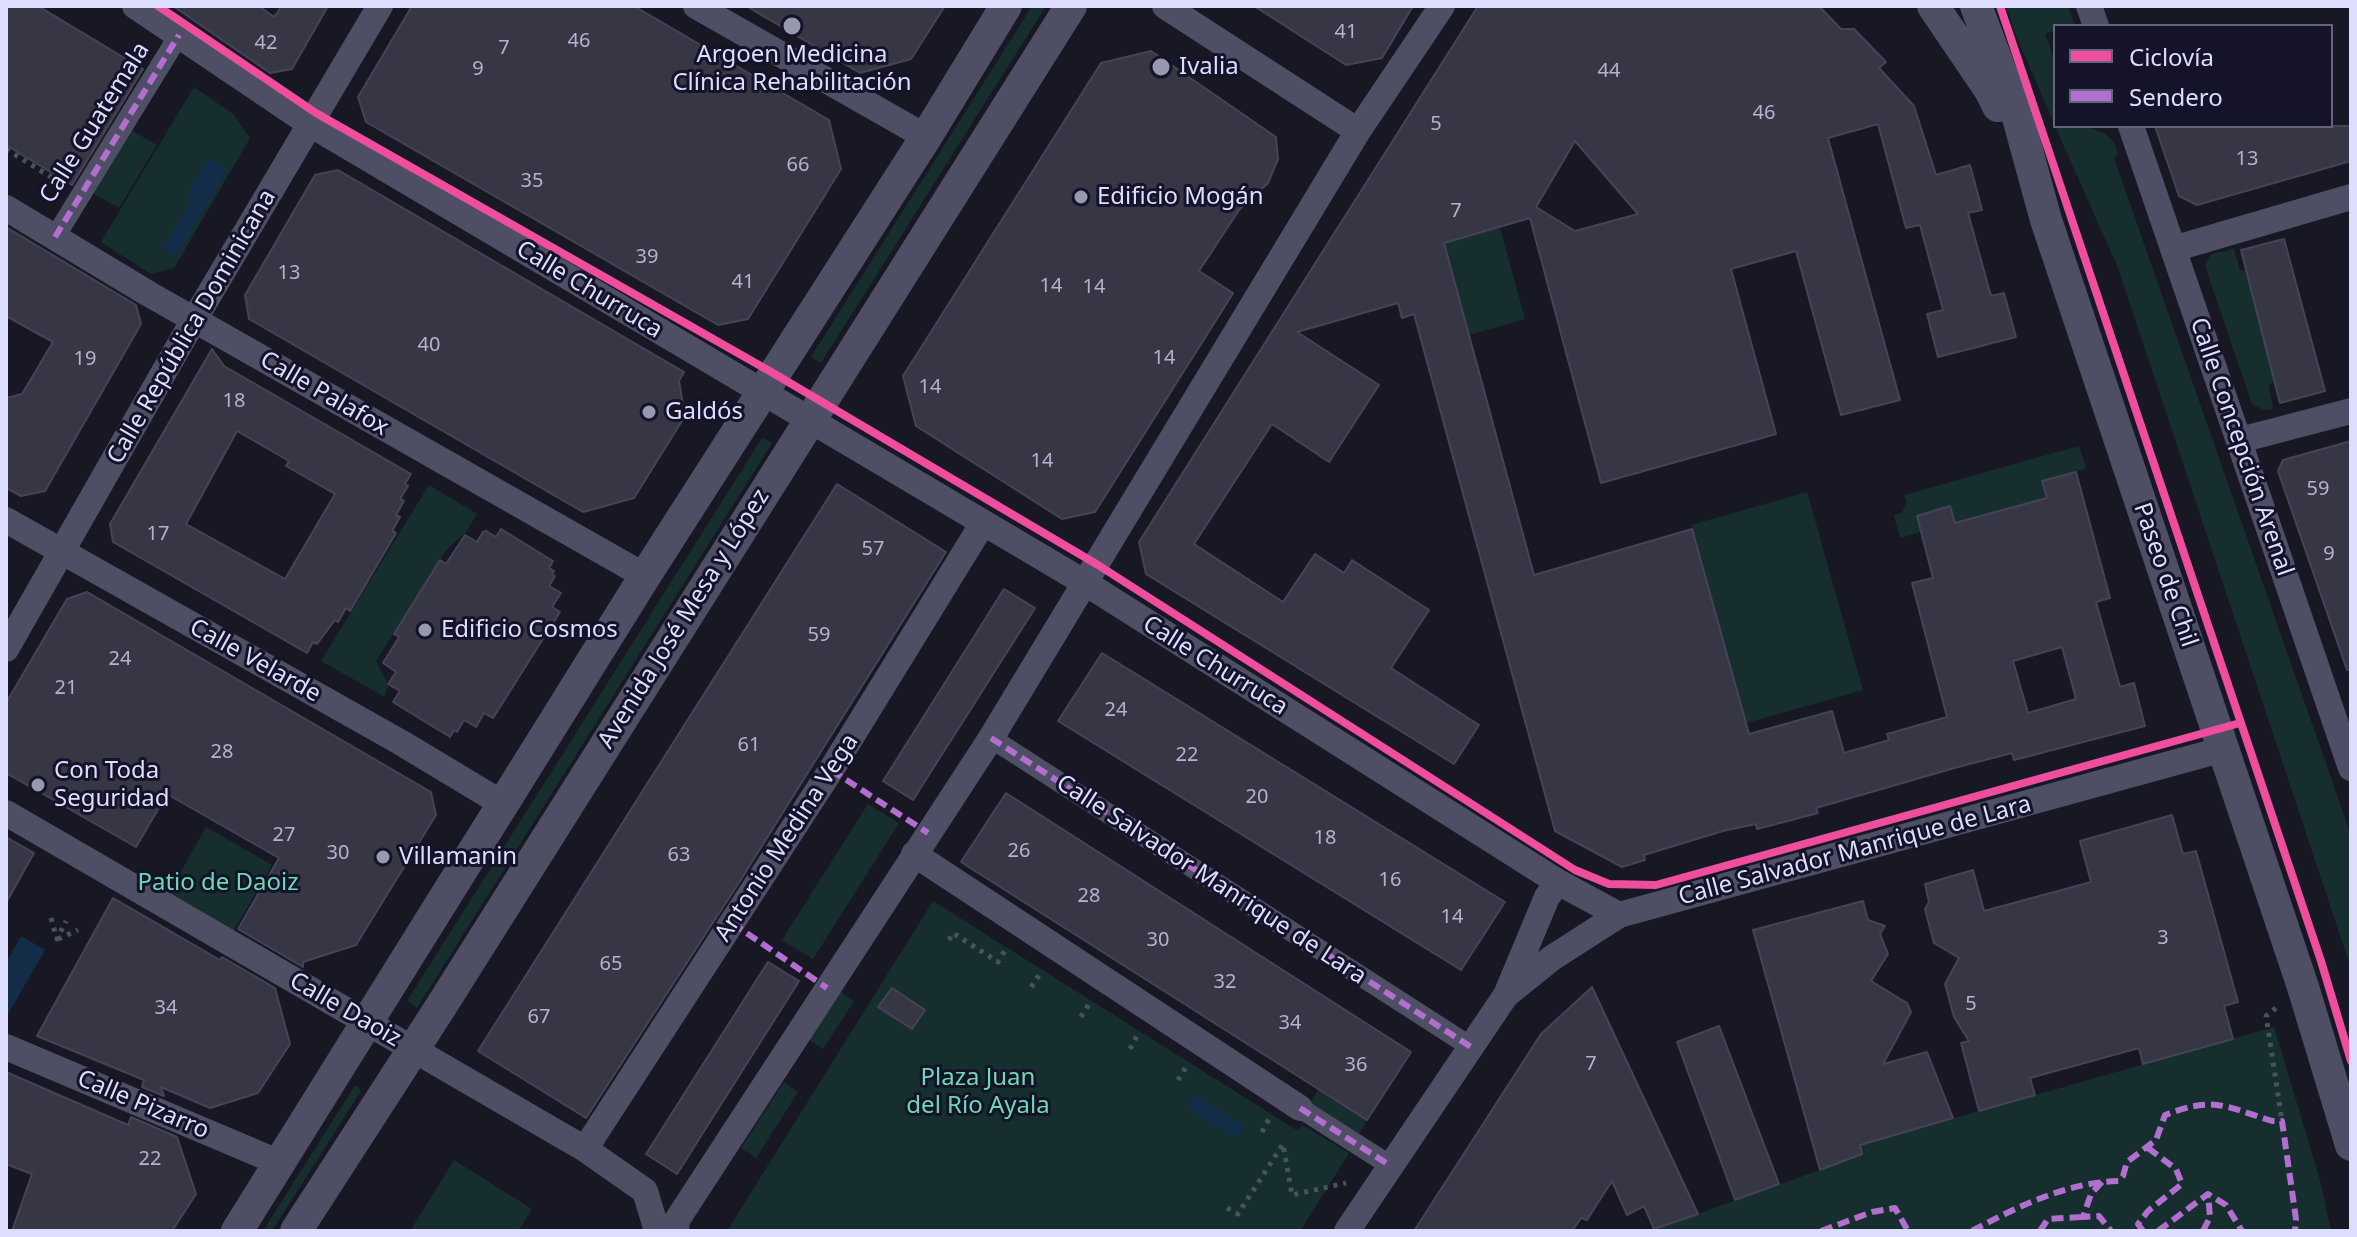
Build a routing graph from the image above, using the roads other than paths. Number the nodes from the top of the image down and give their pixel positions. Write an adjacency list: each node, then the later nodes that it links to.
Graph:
1 (135, 6): 10 (street, Calle Churruca)
2 (380, 6): 11 (street, Calle República Dominicana)
3 (696, 6): 14 (street)
4 (1006, 6): 14 (street)
5 (1071, 6): 23 (street, Avenida José Mesa y López)
6 (1165, 6): 13 (street)
7 (1442, 6): 13 (street)
8 (1933, 6): 17 (street)
9 (1976, 6): 17 (street, Paseo de Chil)
10 (179, 35): 11 (street, Calle Churruca); 18 (street, Calle Guatemala)
11 (310, 124): 20 (street, Calle República Dominicana); 21 (street, Calle Churruca)
12 (2132, 128): 19 (street, Calle Concepción Arenal)
13 (1358, 131): 29 (street)
14 (926, 137): 21 (street)
15 (2351, 197): 19 (street)
16 (6, 208): 18 (street, Calle Palafox)
17 (2046, 220): 33 (street, Paseo de Chil)
18 (55, 237): 20 (street, Calle Palafox)
19 (2173, 249): 24 (street, Calle Concepción Arenal)
20 (194, 320): 27 (street, Calle República Dominicana); 28 (street, Calle Palafox)
21 (762, 390): 23 (street, Calle Churruca); 28 (street)
22 (2351, 411): 24 (street)
23 (810, 420): 26 (street, Calle Churruca); 44 (street, Avenida José Mesa y López)
24 (2240, 440): 31 (street, Calle Concepción Arenal)
25 (6, 520): 27 (street, Calle Velarde)
26 (983, 523): 29 (street, Calle Churruca); 47 (street, Antonio Medina Vega)
27 (62, 552): 30 (street, Calle República Dominicana); 35 (street, Calle Velarde)
28 (645, 576): 35 (street)
29 (1087, 584): 32 (street); 38 (street, Calle Churruca)
30 (6, 649)
31 (2342, 719): 34 (street, Calle Concepción Arenal)
32 (991, 738): 37 (street); 43 (street, Calle Salvador Manrique de Lara)
33 (2224, 749): 39 (street, Calle Salvador Manrique de Lara); 46 (street, Paseo de Chil)
34 (2351, 768)
35 (503, 804): 41 (street)
36 (6, 813): 41 (street, Calle Daoiz)
37 (914, 854): 45 (street); 53 (street)
38 (1558, 882): 39 (street, Calle Churruca); 40 (street, Calle Salvador Manrique de Lara)
39 (1619, 915): 40 (street, Calle Salvador Manrique de Lara)
40 (1506, 995): 43 (street, Calle Salvador Manrique de Lara)
41 (367, 1021): 44 (street, Calle Daoiz); 48 (street)
42 (6, 1047): 48 (street, Calle Pizarro)
43 (1471, 1047): 49 (street, Calle Salvador Manrique de Lara)
44 (413, 1049): 47 (street, Calle Daoiz); 51 (street, Avenida José Mesa y López)
45 (1300, 1108): 49 (street)
46 (2351, 1145)
47 (585, 1149): 52 (street, Calle Daoiz)
48 (280, 1163): 50 (street)
49 (1388, 1170): 54 (street, Calle Salvador Manrique de Lara)
50 (237, 1231)
51 (296, 1231)
52 (657, 1231)
53 (676, 1231)
54 (1347, 1231)

